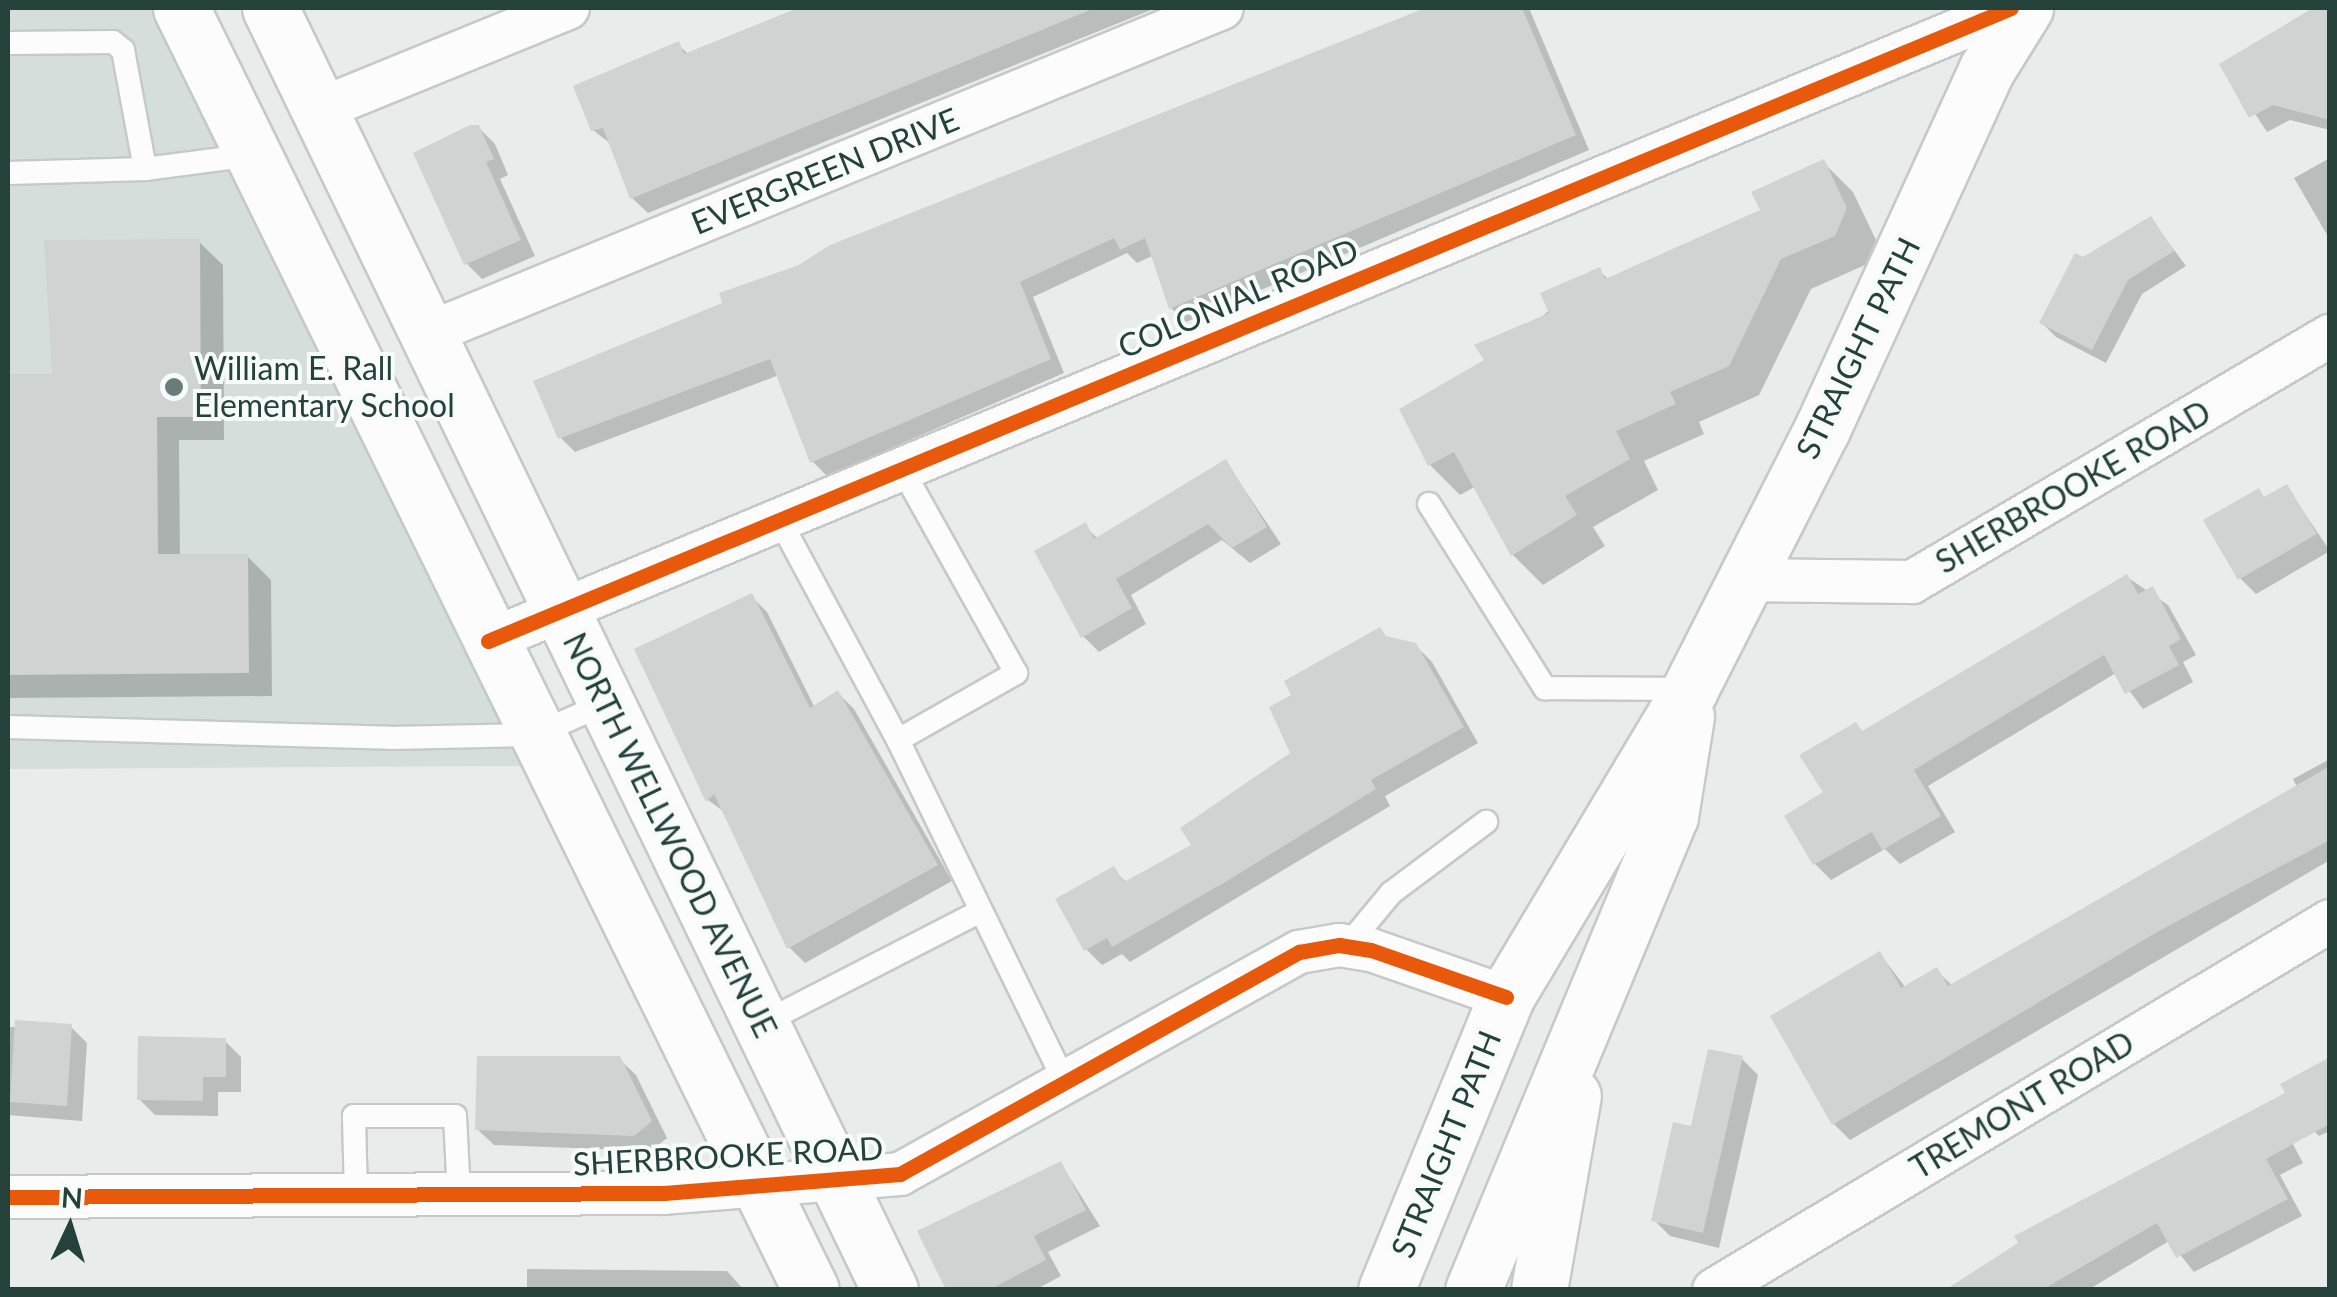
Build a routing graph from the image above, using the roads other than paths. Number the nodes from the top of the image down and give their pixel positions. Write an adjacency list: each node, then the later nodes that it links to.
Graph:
1 (181, 8): 9 (main road)
2 (270, 8): 8 (main road, NORTH WELLWOOD AVENUE)
3 (568, 8): 8 (street)
4 (1222, 8): 12 (street, EVERGREEN DRIVE)
5 (2010, 8): 14 (street, COLONIAL ROAD)
6 (2025, 8): 17 (main road, STRAIGHT PATH)
7 (8, 43): 10 (lane)
8 (318, 110): 12 (main road, NORTH WELLWOOD AVENUE)
9 (253, 156): 10 (lane); 19 (main road)
10 (145, 169): 11 (lane)
11 (8, 173)
12 (427, 334): 18 (main road, NORTH WELLWOOD AVENUE)
13 (2330, 336): 17 (street, SHERBROOKE ROAD)
14 (901, 468): 16 (street, COLONIAL ROAD); 24 (lane)
15 (1429, 504): 20 (lane)
16 (779, 519): 18 (street, COLONIAL ROAD); 24 (lane)
17 (1741, 580): 20 (main road, STRAIGHT PATH)
18 (562, 608): 19 (street, COLONIAL ROAD); 21 (main road, NORTH WELLWOOD AVENUE)
19 (488, 640): 23 (main road)
20 (1690, 689): 29 (main road, STRAIGHT PATH); 30 (main road, STRAIGHT PATH)
21 (607, 703): 23 (lane); 31 (main road, NORTH WELLWOOD AVENUE)
22 (8, 726): 23 (lane)
23 (534, 735): 34 (main road)
24 (898, 740): 26 (lane)
25 (1486, 822): 28 (lane)
26 (980, 912): 31 (lane); 32 (lane)
27 (2330, 921): 43 (street, TREMONT ROAD)
28 (1348, 946): 29 (street, SHERBROOKE ROAD); 32 (street, SHERBROOKE ROAD)
29 (1506, 996): 40 (main road, STRAIGHT PATH)
30 (1588, 1005): 41 (main road, STRAIGHT PATH); 42 (main road)
31 (760, 1024): 33 (main road, NORTH WELLWOOD AVENUE)
32 (1065, 1083): 33 (street, SHERBROOKE ROAD)
33 (836, 1176): 34 (street, SHERBROOKE ROAD); 39 (main road, NORTH WELLWOOD AVENUE)
34 (759, 1184): 36 (street, SHERBROOKE ROAD); 38 (main road)
35 (356, 1194): 36 (street, SHERBROOKE ROAD); 36 (lane); 37 (street, SHERBROOKE ROAD)
36 (458, 1194)
37 (8, 1197)
38 (812, 1290)
39 (890, 1290)
40 (1386, 1290)
41 (1473, 1290)
42 (1539, 1290)
43 (1714, 1290)

